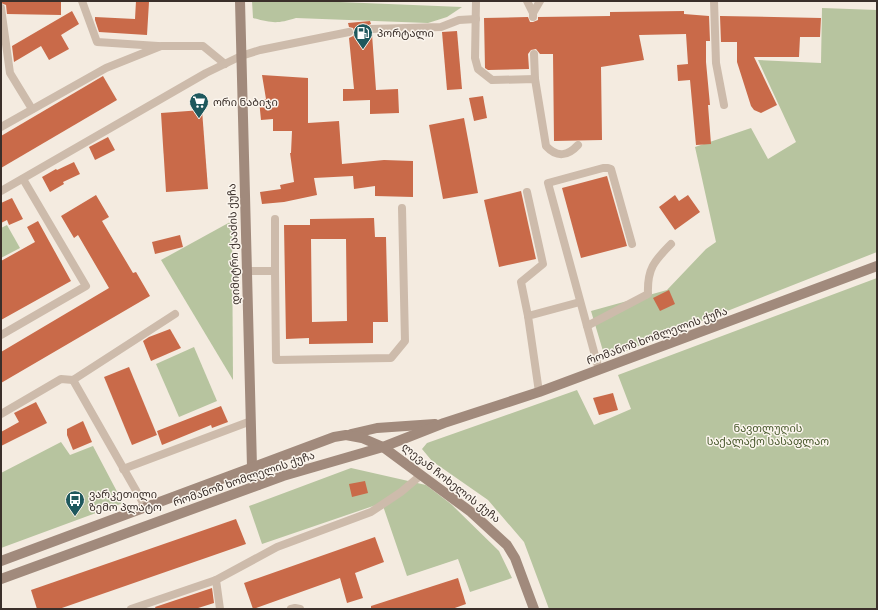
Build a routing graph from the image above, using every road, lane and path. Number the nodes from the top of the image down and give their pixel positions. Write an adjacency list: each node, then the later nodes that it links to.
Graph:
1 (82, 1): 11 (lane)
2 (240, 1): 13 (street, დიმიტრი ქააძის ქუჩა)
3 (476, 1): 8 (lane)
4 (527, 1): 5 (lane)
5 (540, 1)
6 (714, 1): 16 (lane)
7 (1, 8): 17 (lane)
8 (476, 19): 9 (lane); 15 (lane)
9 (371, 29)
10 (349, 32): 13 (lane)
11 (161, 46): 14 (lane); 17 (lane)
12 (534, 54): 15 (lane)
13 (241, 56): 14 (lane); 28 (street, დიმიტრი ქააძის ქუჩა)
14 (225, 64): 20 (lane)
15 (535, 79): 19 (lane)
16 (724, 105)
17 (32, 109): 18 (lane)
18 (1, 127)
19 (578, 145)
20 (22, 179): 21 (lane); 34 (lane)
21 (1, 191)
22 (527, 192): 32 (lane)
23 (402, 208): 29 (lane)
24 (275, 219): 29 (lane)
25 (632, 244): 30 (lane)
26 (671, 244): 33 (lane)
27 (877, 266): 35 (street, რომანოზ ხომლელის ქუჩა)
28 (247, 271): 29 (lane); 39 (street, დიმიტრი ქააძის ქუჩა)
29 (275, 271)
30 (580, 302): 32 (lane); 33 (lane)
31 (175, 314): 36 (lane)
32 (528, 316): 37 (lane)
33 (587, 326): 35 (lane)
34 (1, 335)
35 (599, 370): 37 (street, რომანოზ ხომლელის ქუჩა)
36 (73, 380): 38 (lane); 45 (lane)
37 (539, 392): 40 (street, რომანოზ ხომლელის ქუჩა)
38 (1, 414)
39 (251, 421): 44 (street, დიმიტრი ქააძის ქუჩა); 45 (lane)
40 (444, 423): 41 (street, რომანოზ ხომლელის ქუჩა); 43 (street, რომანოზ ხომლელის ქუჩა)
41 (401, 426): 42 (street, რომანოზ ხომლელის ქუჩა); 43 (street, ლევან ჩოხელის ქუჩა)
42 (346, 435): 43 (street, რომანოზ ხომლელის ქუჩა); 44 (street, რომანოზ ხომლელის ქუჩა)
43 (383, 447): 46 (street, ლევან ჩოხელის ქუჩა); 47 (street, რომანოზ ხომლელის ქუჩა)
44 (252, 467): 47 (street, დიმიტრი ქააძის ქუჩა); 48 (street, რომანოზ ხომლელის ქუჩა)
45 (124, 469): 48 (lane)
46 (421, 475): 51 (lane); 56 (street, ლევან ჩოხელის ქუჩა)
47 (258, 485): 50 (street, რომანოზ ხომლელის ქუჩა)
48 (146, 508): 49 (street, რომანოზ ხომლელის ქუჩა)
49 (1, 561)
50 (1, 579)
51 (216, 580): 52 (lane); 53 (lane)
52 (131, 609)
53 (220, 609)
54 (291, 609): 55 (lane)
55 (300, 609)
56 (534, 609)

